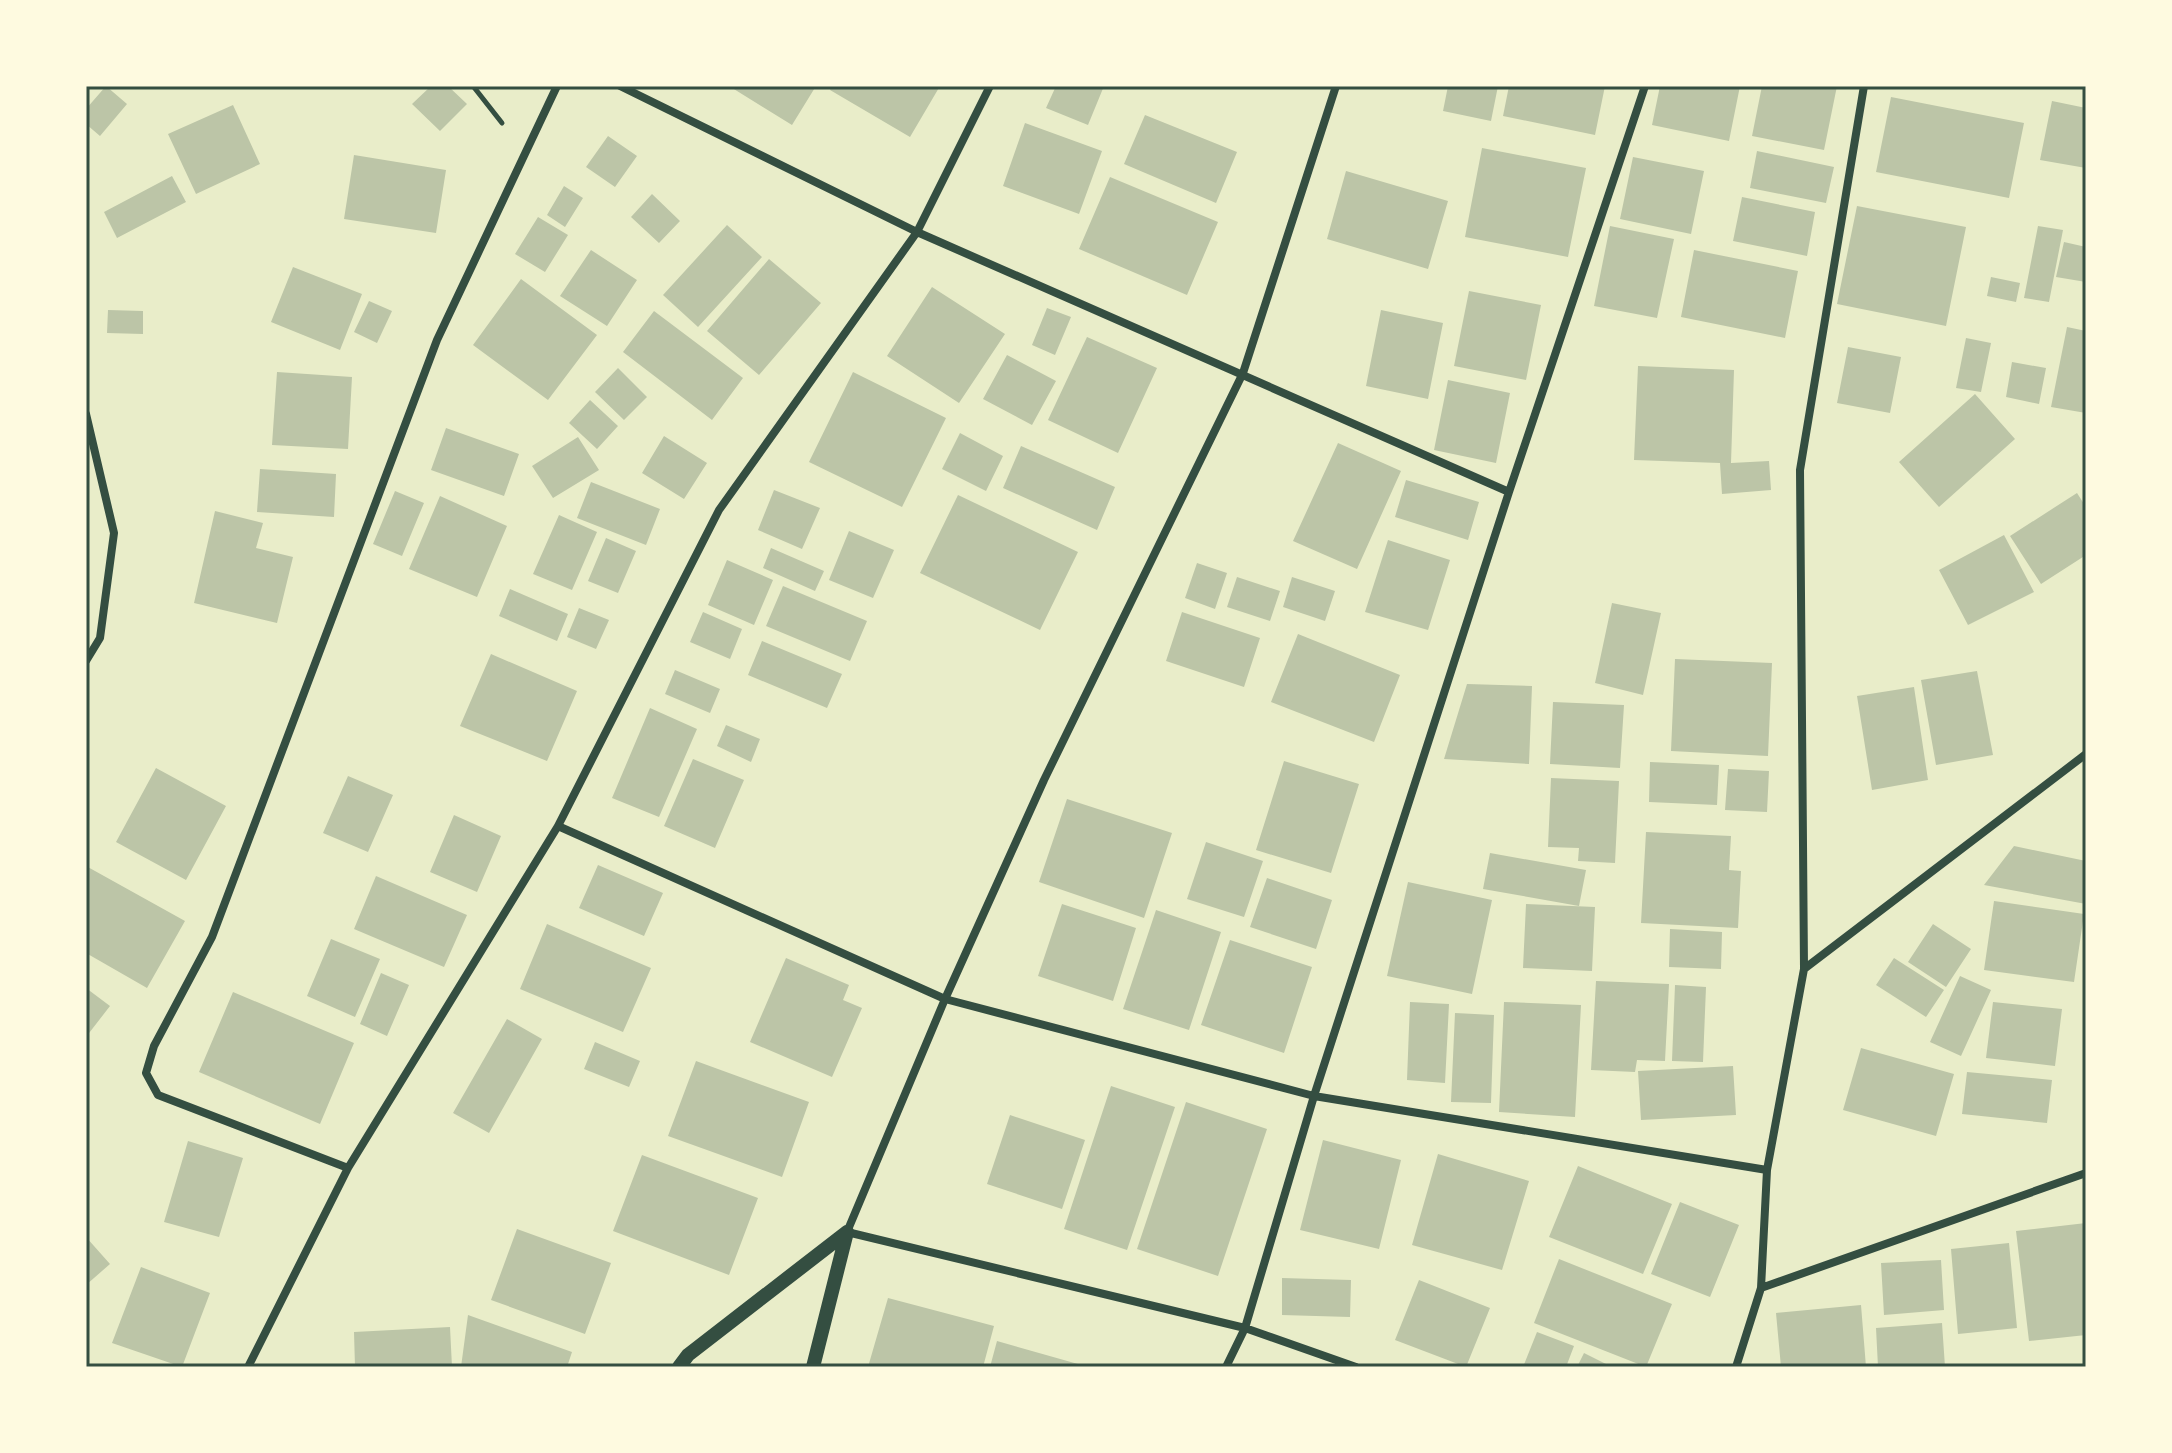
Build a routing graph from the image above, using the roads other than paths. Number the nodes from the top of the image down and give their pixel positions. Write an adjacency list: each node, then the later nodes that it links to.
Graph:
1 (557, 86): 17 (street)
2 (620, 86): 7 (street)
3 (990, 86): 7 (street)
4 (1336, 86): 8 (street)
5 (1645, 86): 10 (street)
6 (1864, 86): 14 (street)
7 (917, 232): 8 (street); 13 (street)
8 (1243, 373): 10 (street); 15 (street)
9 (86, 414): 11 (street)
10 (1509, 492): 16 (street)
11 (86, 661)
12 (2086, 754): 14 (street)
13 (558, 826): 15 (street); 17 (street)
14 (1804, 969): 18 (street)
15 (945, 999): 16 (street); 20 (street)
16 (1314, 1096): 18 (street); 22 (street)
17 (348, 1168): 23 (street)
18 (1767, 1170): 21 (street)
19 (2086, 1173): 21 (street)
20 (847, 1232): 22 (street); 24 (street); 25 (street)
21 (1761, 1288): 28 (street)
22 (1245, 1328): 26 (street); 27 (street)
23 (250, 1367)
24 (679, 1367)
25 (813, 1367)
26 (1226, 1367)
27 (1356, 1367)
28 (1736, 1367)

